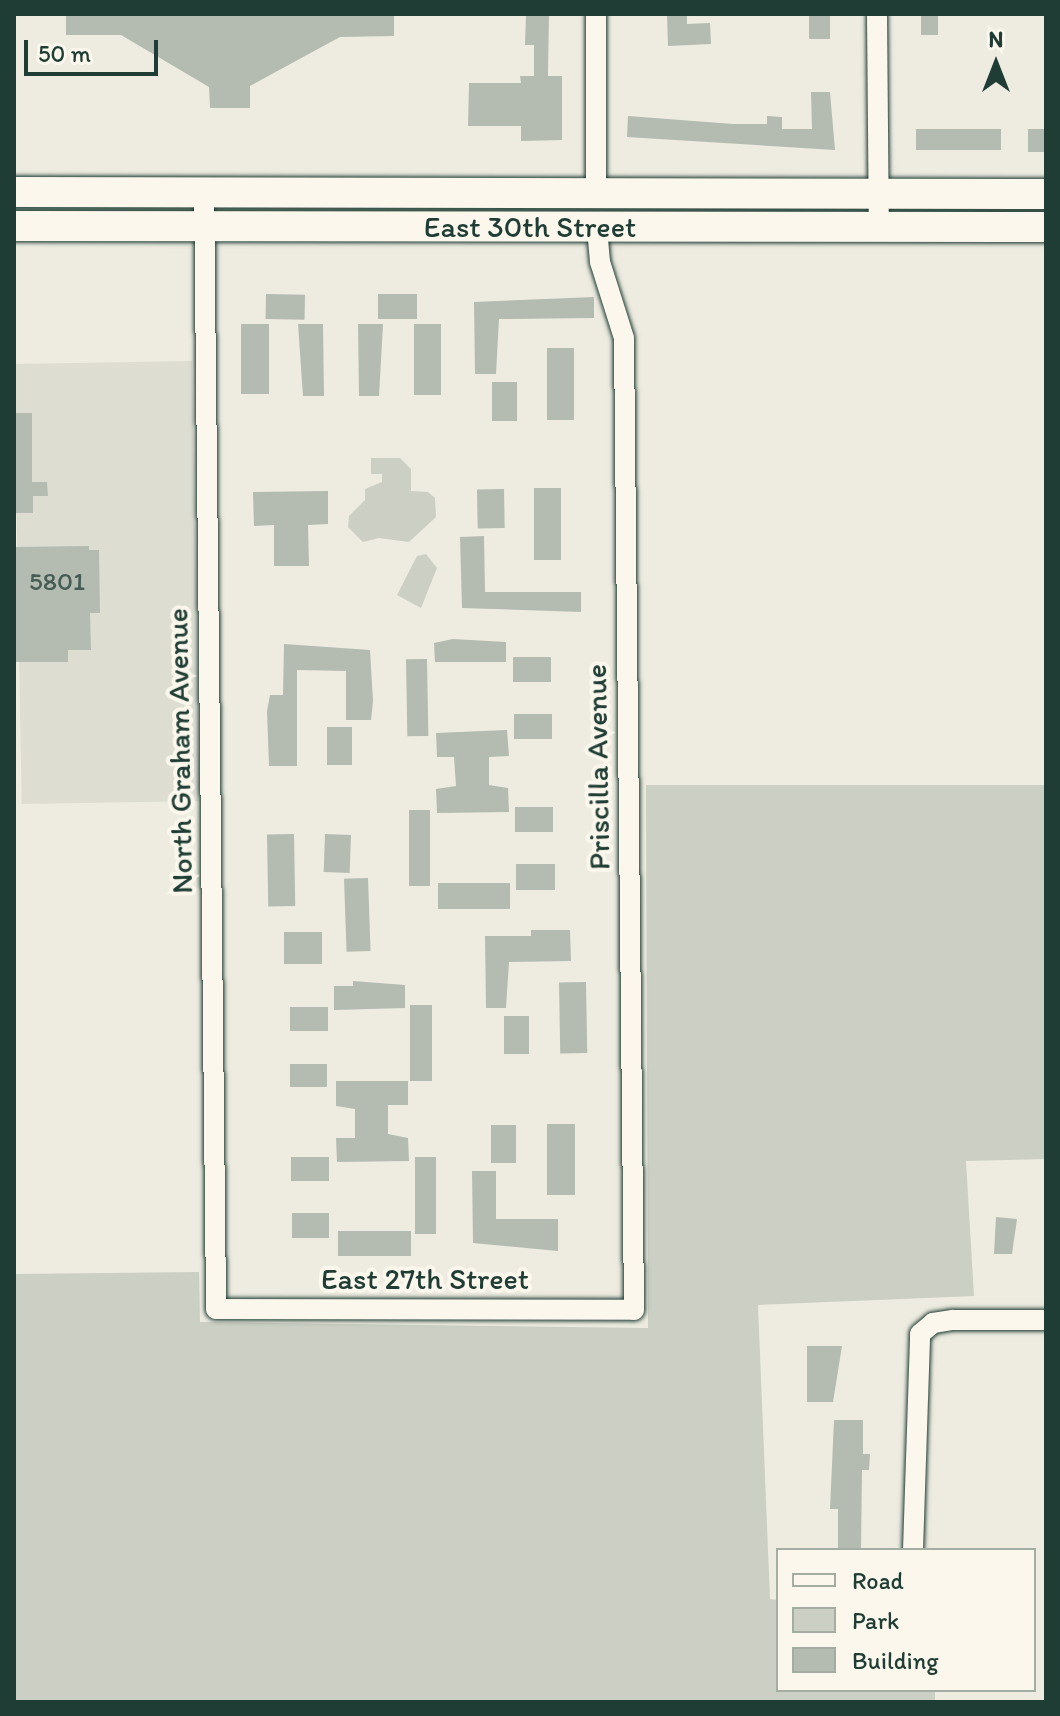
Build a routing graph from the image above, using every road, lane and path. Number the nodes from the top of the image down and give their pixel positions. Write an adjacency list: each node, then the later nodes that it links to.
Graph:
1 (596, 14): 5 (street)
2 (877, 14): 6 (street)
3 (14, 192): 4 (main road, East 30th Street)
4 (204, 193): 5 (main road, East 30th Street); 9 (street, North Graham Avenue)
5 (596, 193): 6 (main road, East 30th Street)
6 (878, 194): 7 (main road, East 30th Street); 11 (street)
7 (1046, 194)
8 (14, 226): 9 (main road, East 30th Street)
9 (204, 226): 10 (main road, East 30th Street); 13 (street, North Graham Avenue)
10 (597, 227): 11 (main road, East 30th Street); 14 (street, Priscilla Avenue)
11 (879, 227): 12 (main road, East 30th Street)
12 (1046, 227)
13 (216, 1309): 14 (street, East 27th Street)
14 (634, 1310)
15 (1046, 1320): 16 (street)
16 (913, 1548)

